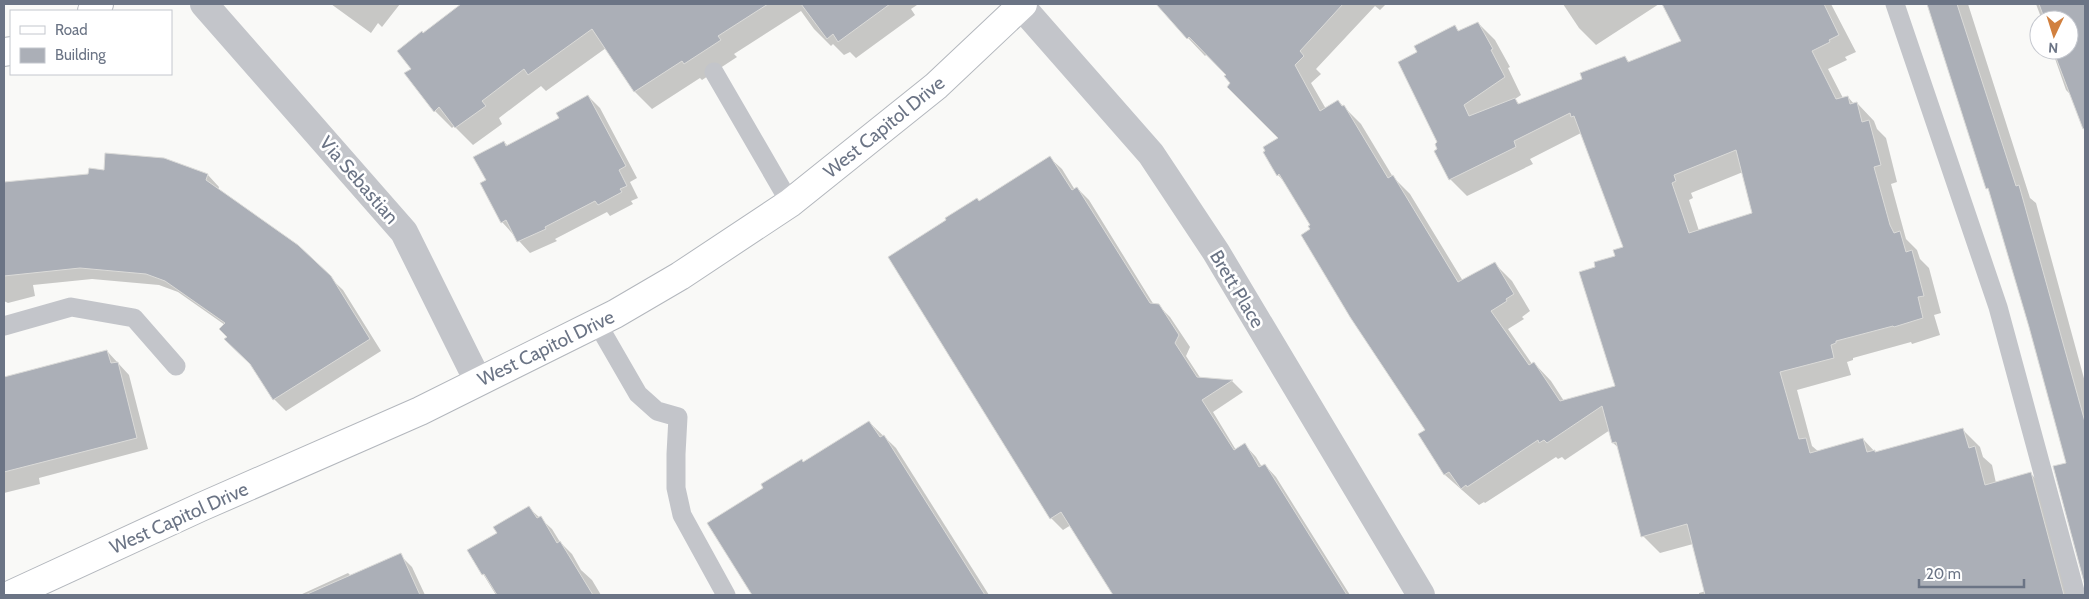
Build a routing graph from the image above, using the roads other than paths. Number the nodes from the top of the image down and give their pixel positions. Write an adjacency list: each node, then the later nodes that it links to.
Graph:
1 (204, 4): 9 (street, Via Sebastian)
2 (1895, 4): 13 (lane)
3 (1022, 5): 5 (street, West Capitol Drive); 12 (street, Brett Place)
4 (714, 72): 5 (lane)
5 (790, 203): 6 (street, West Capitol Drive)
6 (597, 323): 9 (street, West Capitol Drive); 11 (lane)
7 (4, 326): 8 (lane)
8 (176, 366)
9 (478, 381): 10 (street, West Capitol Drive)
10 (10, 595)
11 (726, 595)
12 (1421, 595)
13 (2076, 595)

